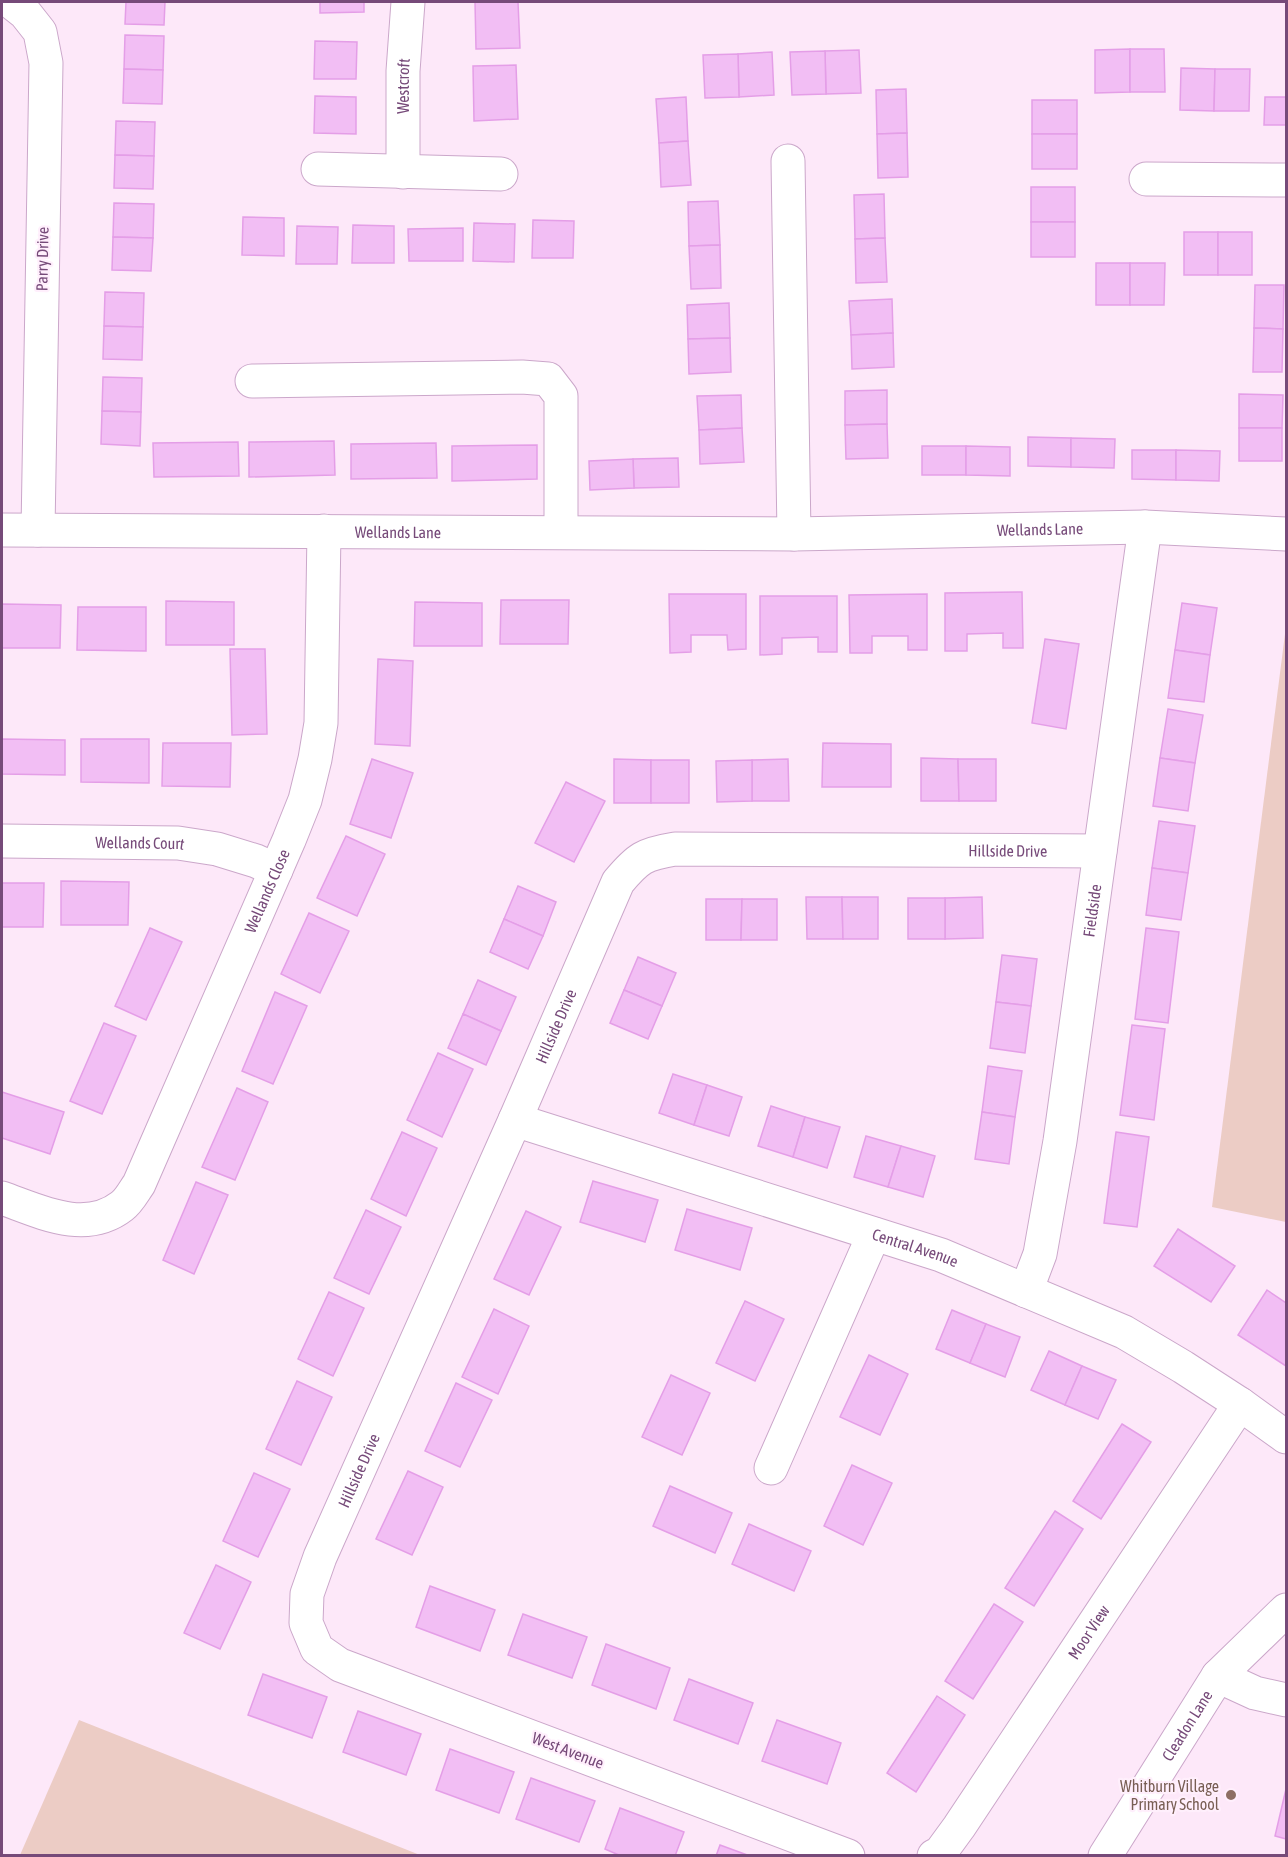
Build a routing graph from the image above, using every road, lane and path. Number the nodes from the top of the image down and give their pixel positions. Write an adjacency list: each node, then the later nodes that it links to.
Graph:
1 (11, 2): 12 (street, Parry Drive)
2 (408, 2): 5 (street, Westcroft)
3 (788, 161): 15 (street)
4 (318, 170): 5 (street)
5 (403, 172): 6 (street)
6 (501, 174)
7 (1146, 179): 8 (street)
8 (1287, 180)
9 (252, 381): 14 (street)
10 (1145, 527): 15 (street, Wellands Lane); 16 (street, Wellands Lane); 18 (street, Fieldside)
11 (2, 530): 12 (street, Wellands Lane)
12 (38, 530): 13 (street, Wellands Lane)
13 (324, 531): 14 (street, Wellands Lane); 19 (street, Wellands Close)
14 (561, 532): 15 (street, Wellands Lane)
15 (795, 534)
16 (1287, 534)
17 (2, 841): 19 (street, Wellands Court)
18 (1100, 850): 20 (street, Hillside Drive); 23 (street, Fieldside)
19 (276, 870): 21 (street, Wellands Close)
20 (515, 1120): 22 (street, Central Avenue); 28 (street, Hillside Drive)
21 (2, 1198)
22 (874, 1234): 23 (street, Central Avenue); 26 (street)
23 (1026, 1291): 24 (street, Central Avenue)
24 (1240, 1404): 25 (street, Central Avenue); 32 (street, Moor View)
25 (1287, 1437)
26 (771, 1468)
27 (1287, 1610): 29 (street, Cleadon Lane)
28 (306, 1623): 31 (street, West Avenue)
29 (1218, 1676): 30 (street); 33 (street, Cleadon Lane)
30 (1287, 1700)
31 (848, 1856)
32 (934, 1856)
33 (1105, 1856)

